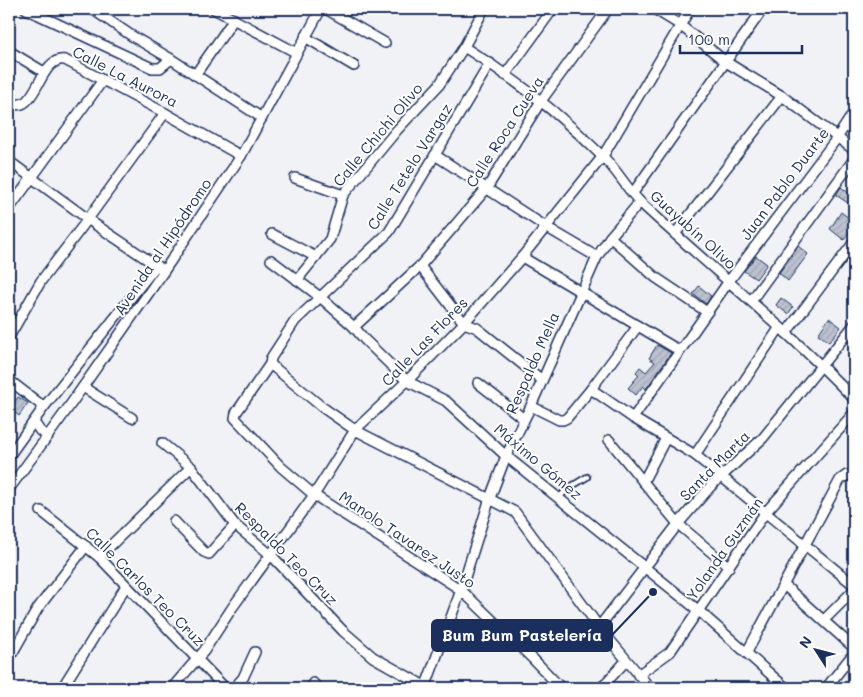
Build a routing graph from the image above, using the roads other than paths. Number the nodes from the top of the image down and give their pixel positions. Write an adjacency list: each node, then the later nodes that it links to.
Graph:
1 (92, 9): 19 (street)
2 (214, 9): 12 (street)
3 (326, 9): 15 (street)
4 (484, 9): 16 (street, Calle Chichi Olivo)
5 (553, 9): 25 (street)
6 (608, 9): 28 (street, Calle Roca Cueva)
7 (654, 9): 13 (street)
8 (690, 9): 13 (street, Calle Las Flores)
9 (763, 9): 20 (street)
10 (30, 10): 19 (street)
11 (316, 11): 14 (street, Avenida al Hipódromo)
12 (234, 19): 18 (street); 24 (street)
13 (680, 25): 20 (street); 37 (street, Calle Las Flores)
14 (305, 37): 18 (street, Avenida al Hipódromo); 22 (street)
15 (385, 43)
16 (464, 47): 21 (street, Guayubín Olivo); 44 (street, Calle Chichi Olivo)
17 (9, 51): 23 (street)
18 (297, 53): 32 (street, Avenida al Hipódromo)
19 (170, 59): 24 (street)
20 (726, 62): 27 (street); 43 (street)
21 (490, 63): 25 (street, Guayubín Olivo); 35 (street, Calle Tetelo Vargaz)
22 (354, 66)
23 (44, 72): 26 (street, Calle La Aurora); 29 (street)
24 (195, 75): 32 (street)
25 (505, 75): 28 (street, Guayubín Olivo)
26 (103, 80): 31 (street, Calle La Aurora); 40 (street)
27 (782, 96): 33 (street); 50 (street)
28 (541, 101): 37 (street, Guayubín Olivo); 42 (street, Calle Roca Cueva)
29 (9, 102)
30 (854, 112): 33 (street, Juan Pablo Duarte)
31 (164, 113): 36 (street, Calle La Aurora); 47 (street)
32 (262, 118): 36 (street, Avenida al Hipódromo)
33 (837, 138): 34 (street); 60 (street, Juan Pablo Duarte)
34 (854, 150)
35 (435, 155): 42 (street); 62 (street, Calle Tetelo Vargaz)
36 (241, 156): 58 (street, Avenida al Hipódromo)
37 (603, 156): 43 (street, Guayubín Olivo); 48 (street, Calle Las Flores)
38 (854, 160): 63 (street)
39 (9, 161): 40 (street)
40 (32, 178): 46 (street); 47 (street)
41 (295, 178): 44 (street)
42 (487, 188): 48 (street); 57 (street, Calle Roca Cueva)
43 (633, 193): 45 (street, Guayubín Olivo)
44 (342, 195): 53 (street, Calle Chichi Olivo)
45 (640, 202): 50 (street, Guayubín Olivo); 51 (street, Respaldo Mella)
46 (9, 210)
47 (88, 219): 58 (street); 70 (street)
48 (546, 227): 54 (street, Calle Las Flores); 55 (street)
49 (272, 234): 53 (street)
50 (675, 234): 60 (street, Guayubín Olivo)
51 (610, 237): 55 (street, Respaldo Mella); 64 (street)
52 (854, 242): 68 (street)
53 (316, 257): 59 (street, Calle Chichi Olivo)
54 (522, 257): 61 (street); 65 (street, Calle Las Flores)
55 (597, 257): 61 (street, Respaldo Mella)
56 (271, 260): 59 (street, Máximo Gómez)
57 (420, 266): 65 (street); 67 (street, Calle Roca Cueva)
58 (160, 268): 78 (street, Avenida al Hipódromo); 82 (street)
59 (297, 280): 62 (street, Máximo Gómez)
60 (729, 281): 63 (street, Guayubín Olivo); 64 (street, Juan Pablo Duarte)
61 (580, 292): 66 (street); 75 (street, Respaldo Mella)
62 (320, 297): 67 (street, Máximo Gómez); 72 (street, Calle Tetelo Vargaz)
63 (751, 301): 68 (street, Guayubín Olivo)
64 (707, 312): 71 (street, Juan Pablo Duarte)
65 (464, 323): 75 (street); 76 (street, Calle Las Flores)
66 (638, 326): 71 (street); 79 (street)
67 (354, 328): 76 (street, Máximo Gómez)
68 (783, 330): 73 (street, Guayubín Olivo); 94 (street)
69 (852, 332): 73 (street, Santa Marta)
70 (9, 337)
71 (680, 351): 86 (street, Juan Pablo Duarte)
72 (270, 364): 85 (street, Calle Tetelo Vargaz); 89 (street)
73 (822, 366): 80 (street, Guayubín Olivo); 99 (street, Santa Marta)
74 (9, 380): 82 (street)
75 (542, 380): 81 (street, Respaldo Mella)
76 (407, 381): 89 (street, Calle Las Flores); 96 (street, Máximo Gómez)
77 (478, 383): 87 (street)
78 (83, 387): 84 (street); 90 (street, Avenida al Hipódromo)
79 (591, 389): 81 (street); 86 (street)
80 (854, 399)
81 (530, 406): 87 (street, Respaldo Mella)
82 (44, 407): 88 (street)
83 (854, 413): 107 (street, Yolanda Guzmán)
84 (132, 418)
85 (235, 418): 103 (street, Manolo Tavarez Justo)
86 (633, 418): 91 (street)
87 (524, 419): 96 (street, Respaldo Mella)
88 (34, 422): 90 (street); 95 (street)
89 (355, 430): 103 (street, Calle Las Flores); 104 (street)
90 (48, 436): 102 (street, Avenida al Hipódromo)
91 (666, 438): 94 (street); 101 (street)
92 (609, 440): 101 (street)
93 (162, 443): 97 (street, Respaldo Teo Cruz)
94 (695, 455): 99 (street)
95 (9, 456)
96 (506, 456): 104 (street, Respaldo Mella); 105 (street, Máximo Gómez)
97 (191, 467): 110 (street, Respaldo Teo Cruz); 114 (street)
98 (587, 477): 105 (lane)
99 (722, 477): 107 (street); 109 (street, Santa Marta)
100 (854, 477): 111 (street)
101 (643, 482): 109 (street)
102 (9, 489)
103 (314, 495): 113 (street, Calle Las Flores); 120 (street, Manolo Tavarez Justo)
104 (490, 498): 120 (street, Respaldo Mella); 124 (street)
105 (559, 498): 115 (street, Máximo Gómez)
106 (40, 511): 112 (street, Calle Carlos Teo Cruz)
107 (765, 513): 111 (street); 116 (street, Yolanda Guzmán)
108 (174, 521): 110 (street)
109 (678, 524): 115 (street, Santa Marta); 116 (street)
110 (235, 525): 113 (street, Respaldo Teo Cruz)
111 (805, 545): 117 (street); 118 (street)
112 (86, 546): 114 (street, Calle Carlos Teo Cruz); 130 (street)
113 (271, 556): 129 (street, Calle Las Flores); 137 (street, Respaldo Teo Cruz)
114 (98, 557): 119 (street, Calle Carlos Teo Cruz)
115 (645, 566): 122 (street, Máximo Gómez); 124 (street, Santa Marta)
116 (729, 567): 122 (street, Yolanda Guzmán)
117 (784, 585): 123 (street); 127 (street)
118 (854, 585)
119 (126, 586): 129 (street, Calle Carlos Teo Cruz); 133 (street)
120 (461, 590): 137 (street, Respaldo Mella); 138 (street, Manolo Tavarez Justo)
121 (854, 590): 123 (street)
122 (699, 610): 127 (street, Máximo Gómez); 132 (street, Yolanda Guzmán)
123 (824, 620): 125 (street)
124 (599, 627): 131 (street)
125 (854, 648)
126 (255, 652): 136 (street)
127 (747, 652): 141 (street, Máximo Gómez)
128 (854, 653): 142 (street)
129 (197, 658): 134 (street, Calle Las Flores); 135 (street, Calle Carlos Teo Cruz)
130 (9, 659)
131 (626, 661): 132 (street); 139 (street)
132 (638, 675): 140 (street)
133 (62, 688)
134 (172, 688)
135 (225, 688)
136 (234, 688)
137 (426, 688)
138 (561, 688)
139 (601, 688)
140 (650, 688)
141 (786, 688)
142 (826, 688)

